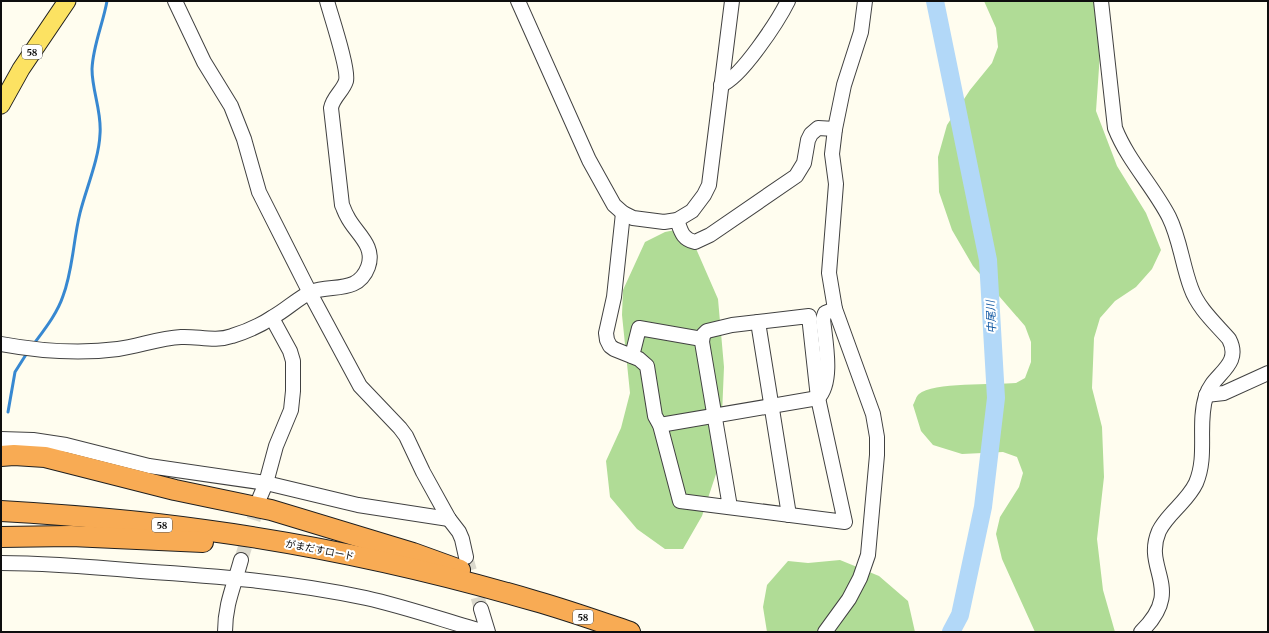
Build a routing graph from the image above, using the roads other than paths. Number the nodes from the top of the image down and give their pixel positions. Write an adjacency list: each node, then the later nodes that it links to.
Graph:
1 (66, 1): 10 (main road, 58)
2 (175, 1): 14 (street)
3 (328, 1): 14 (street)
4 (518, 1): 12 (street)
5 (732, 1): 9 (street)
6 (788, 1): 9 (street)
7 (865, 1): 11 (street)
8 (1101, 1): 22 (street)
9 (721, 85): 13 (street)
10 (1, 104)
11 (835, 129): 13 (street); 15 (street)
12 (623, 213): 13 (street); 20 (street)
13 (677, 220)
14 (310, 293): 16 (street); 34 (street)
15 (834, 309): 23 (street); 47 (street)
16 (272, 318): 19 (street); 29 (street)
17 (758, 322): 18 (street); 23 (street); 24 (street)
18 (702, 339): 20 (street); 25 (street)
19 (1, 344)
20 (632, 356): 26 (street)
21 (1268, 373): 22 (street)
22 (1206, 395): 48 (street)
23 (818, 398): 24 (street); 33 (street)
24 (771, 406): 25 (street); 33 (street)
25 (714, 416): 26 (street); 31 (street)
26 (660, 425): 31 (street)
27 (1, 439): 29 (street)
28 (1, 456): 41 (highway)
29 (266, 483): 30 (street); 34 (street)
30 (260, 497)
31 (730, 507): 33 (street)
32 (1, 511): 36 (highway, がまだすロード / 58)
33 (789, 515)
34 (450, 519): 37 (street)
35 (1, 537): 36 (highway)
36 (322, 550): 41 (highway, がまだすロード / 58)
37 (466, 556)
38 (242, 560): 40 (street)
39 (1, 563): 40 (street)
40 (236, 578): 43 (street); 44 (street)
41 (536, 601): 46 (highway, がまだすロード / 58)
42 (481, 609): 45 (street)
43 (225, 632)
44 (485, 632)
45 (488, 632)
46 (630, 632)
47 (825, 632)
48 (1141, 632)

